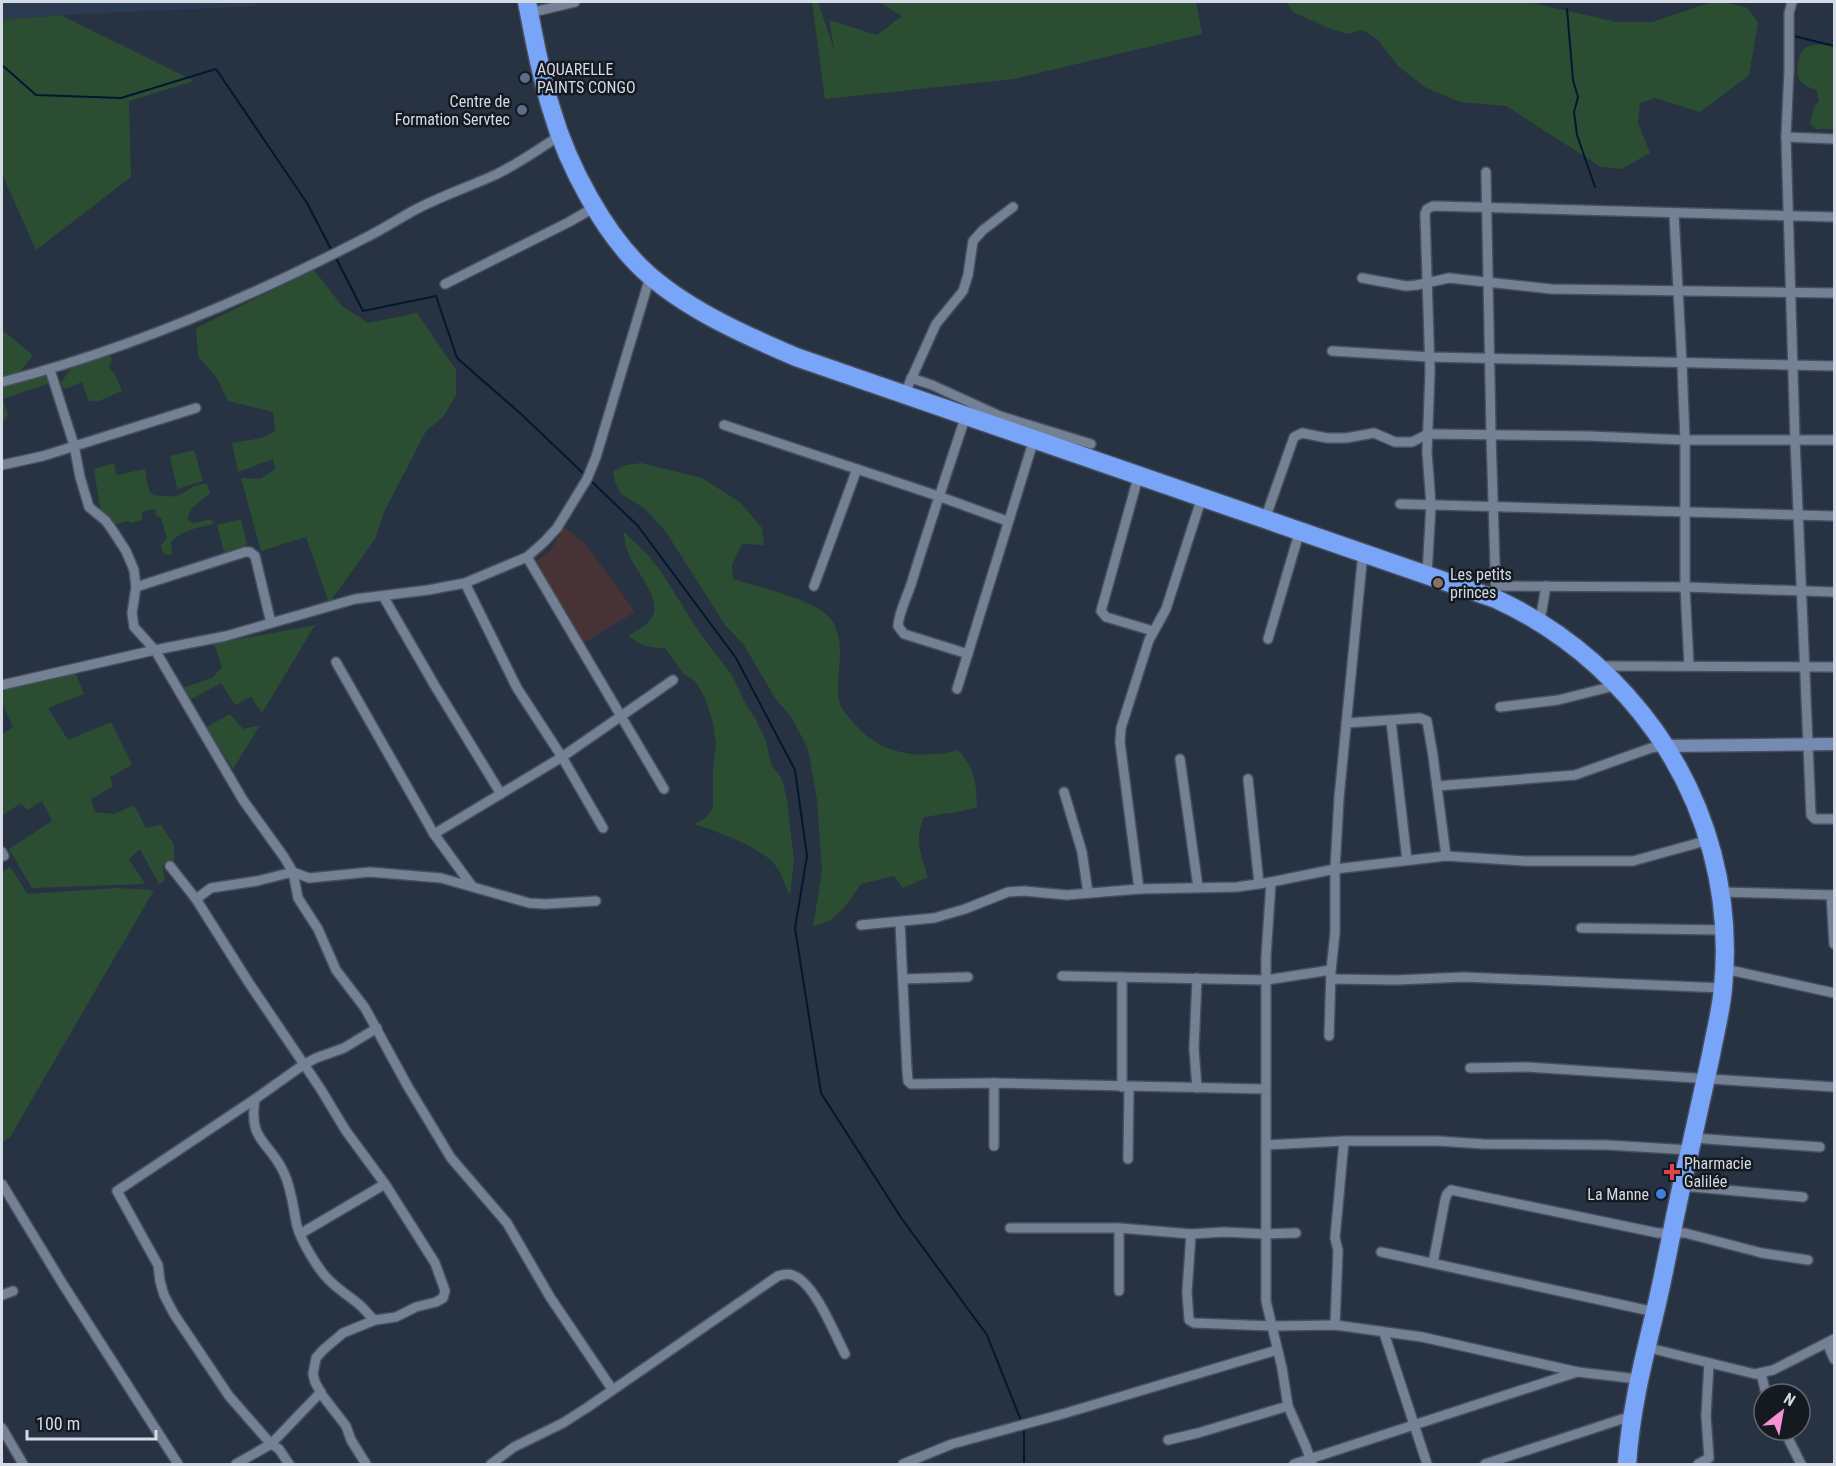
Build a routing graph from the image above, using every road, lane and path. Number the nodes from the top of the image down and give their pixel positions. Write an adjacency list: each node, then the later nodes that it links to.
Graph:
1 (575, 2): 3 (street)
2 (1792, 2): 5 (street)
3 (528, 7): 4 (highway)
4 (560, 136): 8 (highway); 28 (street)
5 (1786, 137): 6 (street); 12 (street)
6 (1834, 139)
7 (1486, 172): 10 (street)
8 (595, 207): 14 (highway); 18 (street)
9 (1013, 207): 30 (street)
10 (1487, 208): 11 (street); 16 (street); 17 (street)
11 (1674, 214): 12 (street); 19 (street)
12 (1789, 215): 13 (street); 20 (street)
13 (1834, 217)
14 (650, 277): 30 (highway); 57 (street)
15 (1362, 278): 16 (street)
16 (1428, 281): 17 (street); 23 (street)
17 (1488, 283): 19 (street); 24 (street)
18 (445, 284)
19 (1677, 291): 20 (street); 25 (street)
20 (1791, 292): 21 (street); 26 (street)
21 (1834, 293)
22 (1332, 351): 23 (street)
23 (1430, 357): 24 (street); 34 (street)
24 (1490, 358): 25 (street); 35 (street)
25 (1682, 364): 26 (street); 37 (street)
26 (1793, 365): 27 (street); 38 (street)
27 (1834, 366)
28 (50, 370): 29 (street); 41 (street)
29 (2, 382)
30 (908, 386): 32 (highway); 40 (street)
31 (196, 408): 41 (street)
32 (966, 416): 36 (highway); 45 (street)
33 (724, 425): 43 (street)
34 (1428, 434): 35 (street); 48 (street); 53 (street)
35 (1491, 435): 37 (street); 49 (street)
36 (1034, 439): 44 (highway); 54 (street)
37 (1685, 440): 38 (street); 50 (street)
38 (1795, 440): 39 (street); 51 (street)
39 (1834, 440)
40 (1090, 444)
41 (74, 445): 42 (street); 62 (street)
42 (2, 465)
43 (857, 469): 45 (street); 60 (street)
44 (1139, 474): 46 (highway); 70 (street)
45 (938, 496): 54 (street); 73 (street)
46 (1202, 497): 53 (highway); 70 (street)
47 (1400, 504): 48 (street)
48 (1431, 505): 49 (street); 58 (street)
49 (1494, 506): 50 (street); 66 (street)
50 (1685, 511): 51 (street); 63 (street)
51 (1798, 515): 52 (street); 64 (street)
52 (1834, 516)
53 (1265, 519): 55 (highway)
54 (1007, 521): 73 (street)
55 (1300, 531): 56 (highway); 71 (street)
56 (1363, 552): 58 (highway); 86 (street)
57 (527, 557): 59 (street); 84 (street)
58 (1427, 574): 66 (highway)
59 (465, 583): 67 (street); 90 (street)
60 (814, 586)
61 (1546, 586): 63 (street); 66 (street); 68 (street)
62 (136, 587): 69 (street); 72 (street)
63 (1685, 587): 64 (street); 75 (street)
64 (1801, 592): 65 (street); 77 (street)
65 (1834, 592)
66 (1497, 593): 68 (highway)
67 (383, 596): 69 (street); 96 (street)
68 (1540, 621): 76 (highway)
69 (271, 623): 72 (street)
70 (1153, 631): 110 (street)
71 (1268, 639)
72 (155, 650): 80 (street); 105 (street)
73 (968, 654): 82 (street)
74 (336, 662): 99 (street)
75 (1689, 665): 76 (street); 77 (street)
76 (1598, 666): 81 (highway)
77 (1804, 667): 78 (street); 88 (street)
78 (1834, 667)
79 (673, 680): 84 (street)
80 (2, 685)
81 (1618, 685): 83 (street); 89 (highway)
82 (957, 689)
83 (1500, 707)
84 (620, 716): 90 (street); 94 (street)
85 (1391, 721): 86 (street); 93 (street); 102 (street)
86 (1346, 723): 104 (street)
87 (1834, 744): 88 (street)
88 (1807, 745): 89 (street); 97 (street)
89 (1666, 746): 93 (street); 100 (highway)
90 (562, 757): 96 (street); 98 (street)
91 (1180, 759): 109 (street)
92 (1248, 778): 107 (street)
93 (1437, 786): 101 (street)
94 (664, 789)
95 (1064, 792): 112 (street)
96 (501, 794): 99 (street)
97 (1834, 819)
98 (603, 828)
99 (434, 834): 108 (street)
100 (1709, 840): 101 (street); 111 (highway)
101 (1446, 856): 102 (street)
102 (1407, 860): 104 (street)
103 (170, 866): 114 (street)
104 (1335, 868): 106 (street); 122 (street)
105 (293, 872): 108 (street); 114 (street); 131 (street)
106 (1271, 882): 107 (street); 128 (street)
107 (1258, 884): 109 (street)
108 (472, 886): 115 (street)
109 (1198, 887): 110 (street)
110 (1139, 889): 112 (street)
111 (1722, 892): 113 (street); 119 (highway)
112 (1088, 893): 116 (street)
113 (1833, 895): 120 (street)
114 (196, 899): 133 (street)
115 (596, 902)
116 (900, 922): 117 (street); 127 (street)
117 (861, 926)
118 (1581, 928): 119 (street)
119 (1725, 930): 121 (highway)
120 (1834, 944)
121 (1725, 969): 129 (highway); 130 (street)
122 (1331, 975): 128 (street); 129 (street); 132 (street)
123 (1062, 976): 124 (street)
124 (1122, 976): 126 (street); 137 (street)
125 (968, 977): 127 (street)
126 (1197, 978): 128 (street); 139 (street)
127 (903, 979): 136 (street)
128 (1266, 980): 140 (street)
129 (1723, 988): 135 (highway)
130 (1834, 993)
131 (377, 1028): 133 (street); 180 (street)
132 (1329, 1036)
133 (303, 1065): 141 (street); 149 (street)
134 (1470, 1068): 135 (street)
135 (1706, 1079): 138 (street); 143 (highway)
136 (994, 1083): 137 (street); 145 (street)
137 (1125, 1087): 139 (street); 147 (street)
138 (1834, 1087)
139 (1197, 1088): 140 (street)
140 (1266, 1089): 144 (street)
141 (255, 1099): 156 (street); 188 (street)
142 (1344, 1141): 143 (street); 144 (street); 167 (street)
143 (1691, 1144): 146 (street); 150 (highway)
144 (1266, 1145): 158 (street)
145 (994, 1146)
146 (1820, 1147)
147 (1128, 1159)
148 (2, 1184): 191 (street)
149 (385, 1184): 156 (street); 166 (street)
150 (1682, 1186): 151 (street); 155 (highway)
151 (1803, 1197)
152 (1010, 1228): 153 (street)
153 (1119, 1228): 157 (street); 163 (street)
154 (1296, 1233): 158 (street)
155 (1671, 1233): 160 (street); 161 (street); 165 (highway)
156 (300, 1234): 166 (street)
157 (1191, 1234): 158 (street); 168 (street)
158 (1265, 1234): 168 (street)
159 (1381, 1251): 161 (street)
160 (1808, 1260)
161 (1433, 1263): 165 (street)
162 (13, 1291): 164 (street)
163 (1119, 1291)
164 (2, 1295)
165 (1655, 1312): 171 (highway)
166 (375, 1320): 181 (street)
167 (1335, 1325): 168 (street); 169 (street)
168 (1273, 1326): 172 (street)
169 (1384, 1333): 176 (street); 184 (street)
170 (1831, 1341): 174 (street); 177 (street)
171 (1645, 1347): 175 (street); 178 (highway)
172 (1277, 1350): 182 (street); 196 (street)
173 (844, 1354): 180 (street)
174 (1834, 1359)
175 (1709, 1363): 177 (street); 201 (street)
176 (1578, 1372): 178 (street); 184 (street)
177 (1761, 1373): 179 (street)
178 (1638, 1379): 183 (highway)
179 (1763, 1382)
180 (612, 1389): 195 (street)
181 (321, 1392): 188 (street); 194 (street)
182 (1288, 1406): 186 (street); 189 (street)
183 (1631, 1416): 199 (street); 200 (highway)
184 (1413, 1425): 189 (street); 198 (street)
185 (2, 1428): 190 (street)
186 (1168, 1440)
187 (1790, 1442): 202 (street)
188 (271, 1444): 192 (street); 193 (street)
189 (1311, 1462): 197 (street)
190 (22, 1464)
191 (178, 1464)
192 (236, 1464)
193 (290, 1464)
194 (366, 1464)
195 (491, 1464)
196 (903, 1464)
197 (1294, 1464)
198 (1427, 1464)
199 (1485, 1464)
200 (1627, 1464)
201 (1698, 1464)
202 (1801, 1464)

